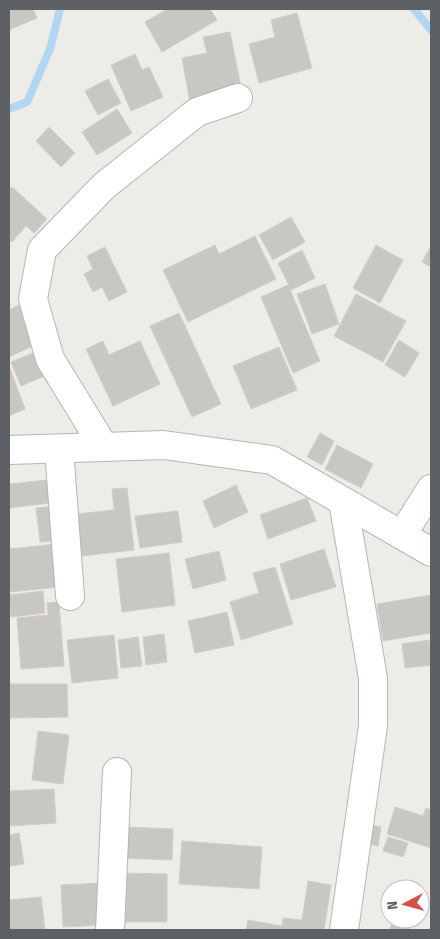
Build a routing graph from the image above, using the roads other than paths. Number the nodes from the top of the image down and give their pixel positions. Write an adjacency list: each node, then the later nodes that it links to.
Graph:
1 (238, 98): 2 (street)
2 (104, 447): 3 (street); 6 (street)
3 (60, 449): 4 (street); 9 (street)
4 (9, 450)
5 (431, 489): 7 (street)
6 (343, 501): 7 (street); 12 (street)
7 (402, 535): 8 (street)
8 (431, 552)
9 (70, 596)
10 (117, 772): 11 (street)
11 (110, 930)
12 (344, 930)

